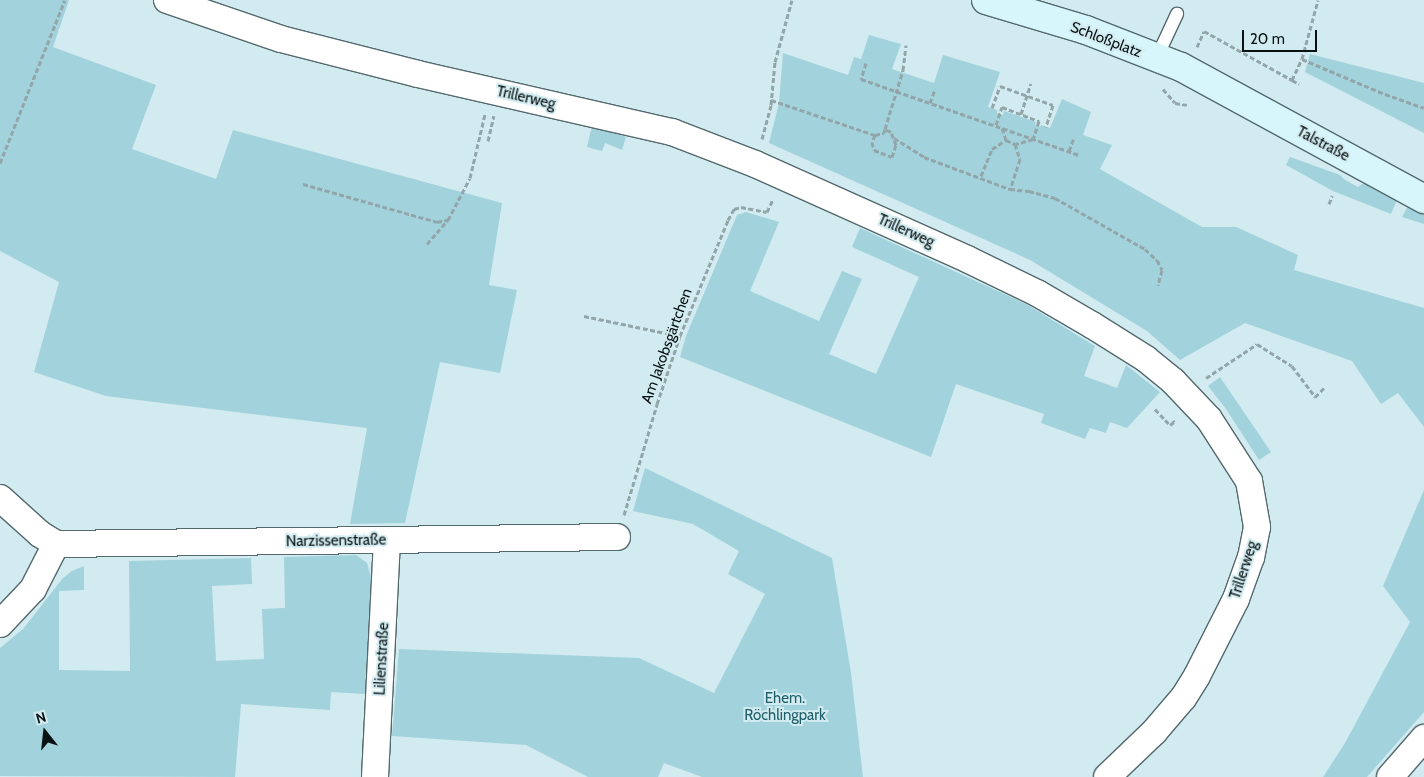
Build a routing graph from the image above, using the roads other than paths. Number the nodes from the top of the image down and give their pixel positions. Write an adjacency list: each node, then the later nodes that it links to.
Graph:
1 (168, 0): 15 (street, Trillerweg)
2 (986, 0): 3 (main road, Schloßplatz)
3 (1025, 5): 5 (main road, Schloßplatz)
4 (1177, 14): 5 (lane)
5 (1156, 59): 6 (main road, Schloßplatz)
6 (1224, 89): 7 (main road, Talstraße)
7 (1424, 198)
8 (0, 498): 11 (street)
9 (620, 528): 10 (street, Narzissenstraße)
10 (387, 540): 11 (street, Narzissenstraße); 14 (street, Lilienstraße)
11 (56, 544): 12 (street)
12 (0, 624)
13 (1424, 738): 16 (street)
14 (375, 777)
15 (1107, 777)
16 (1390, 777)

